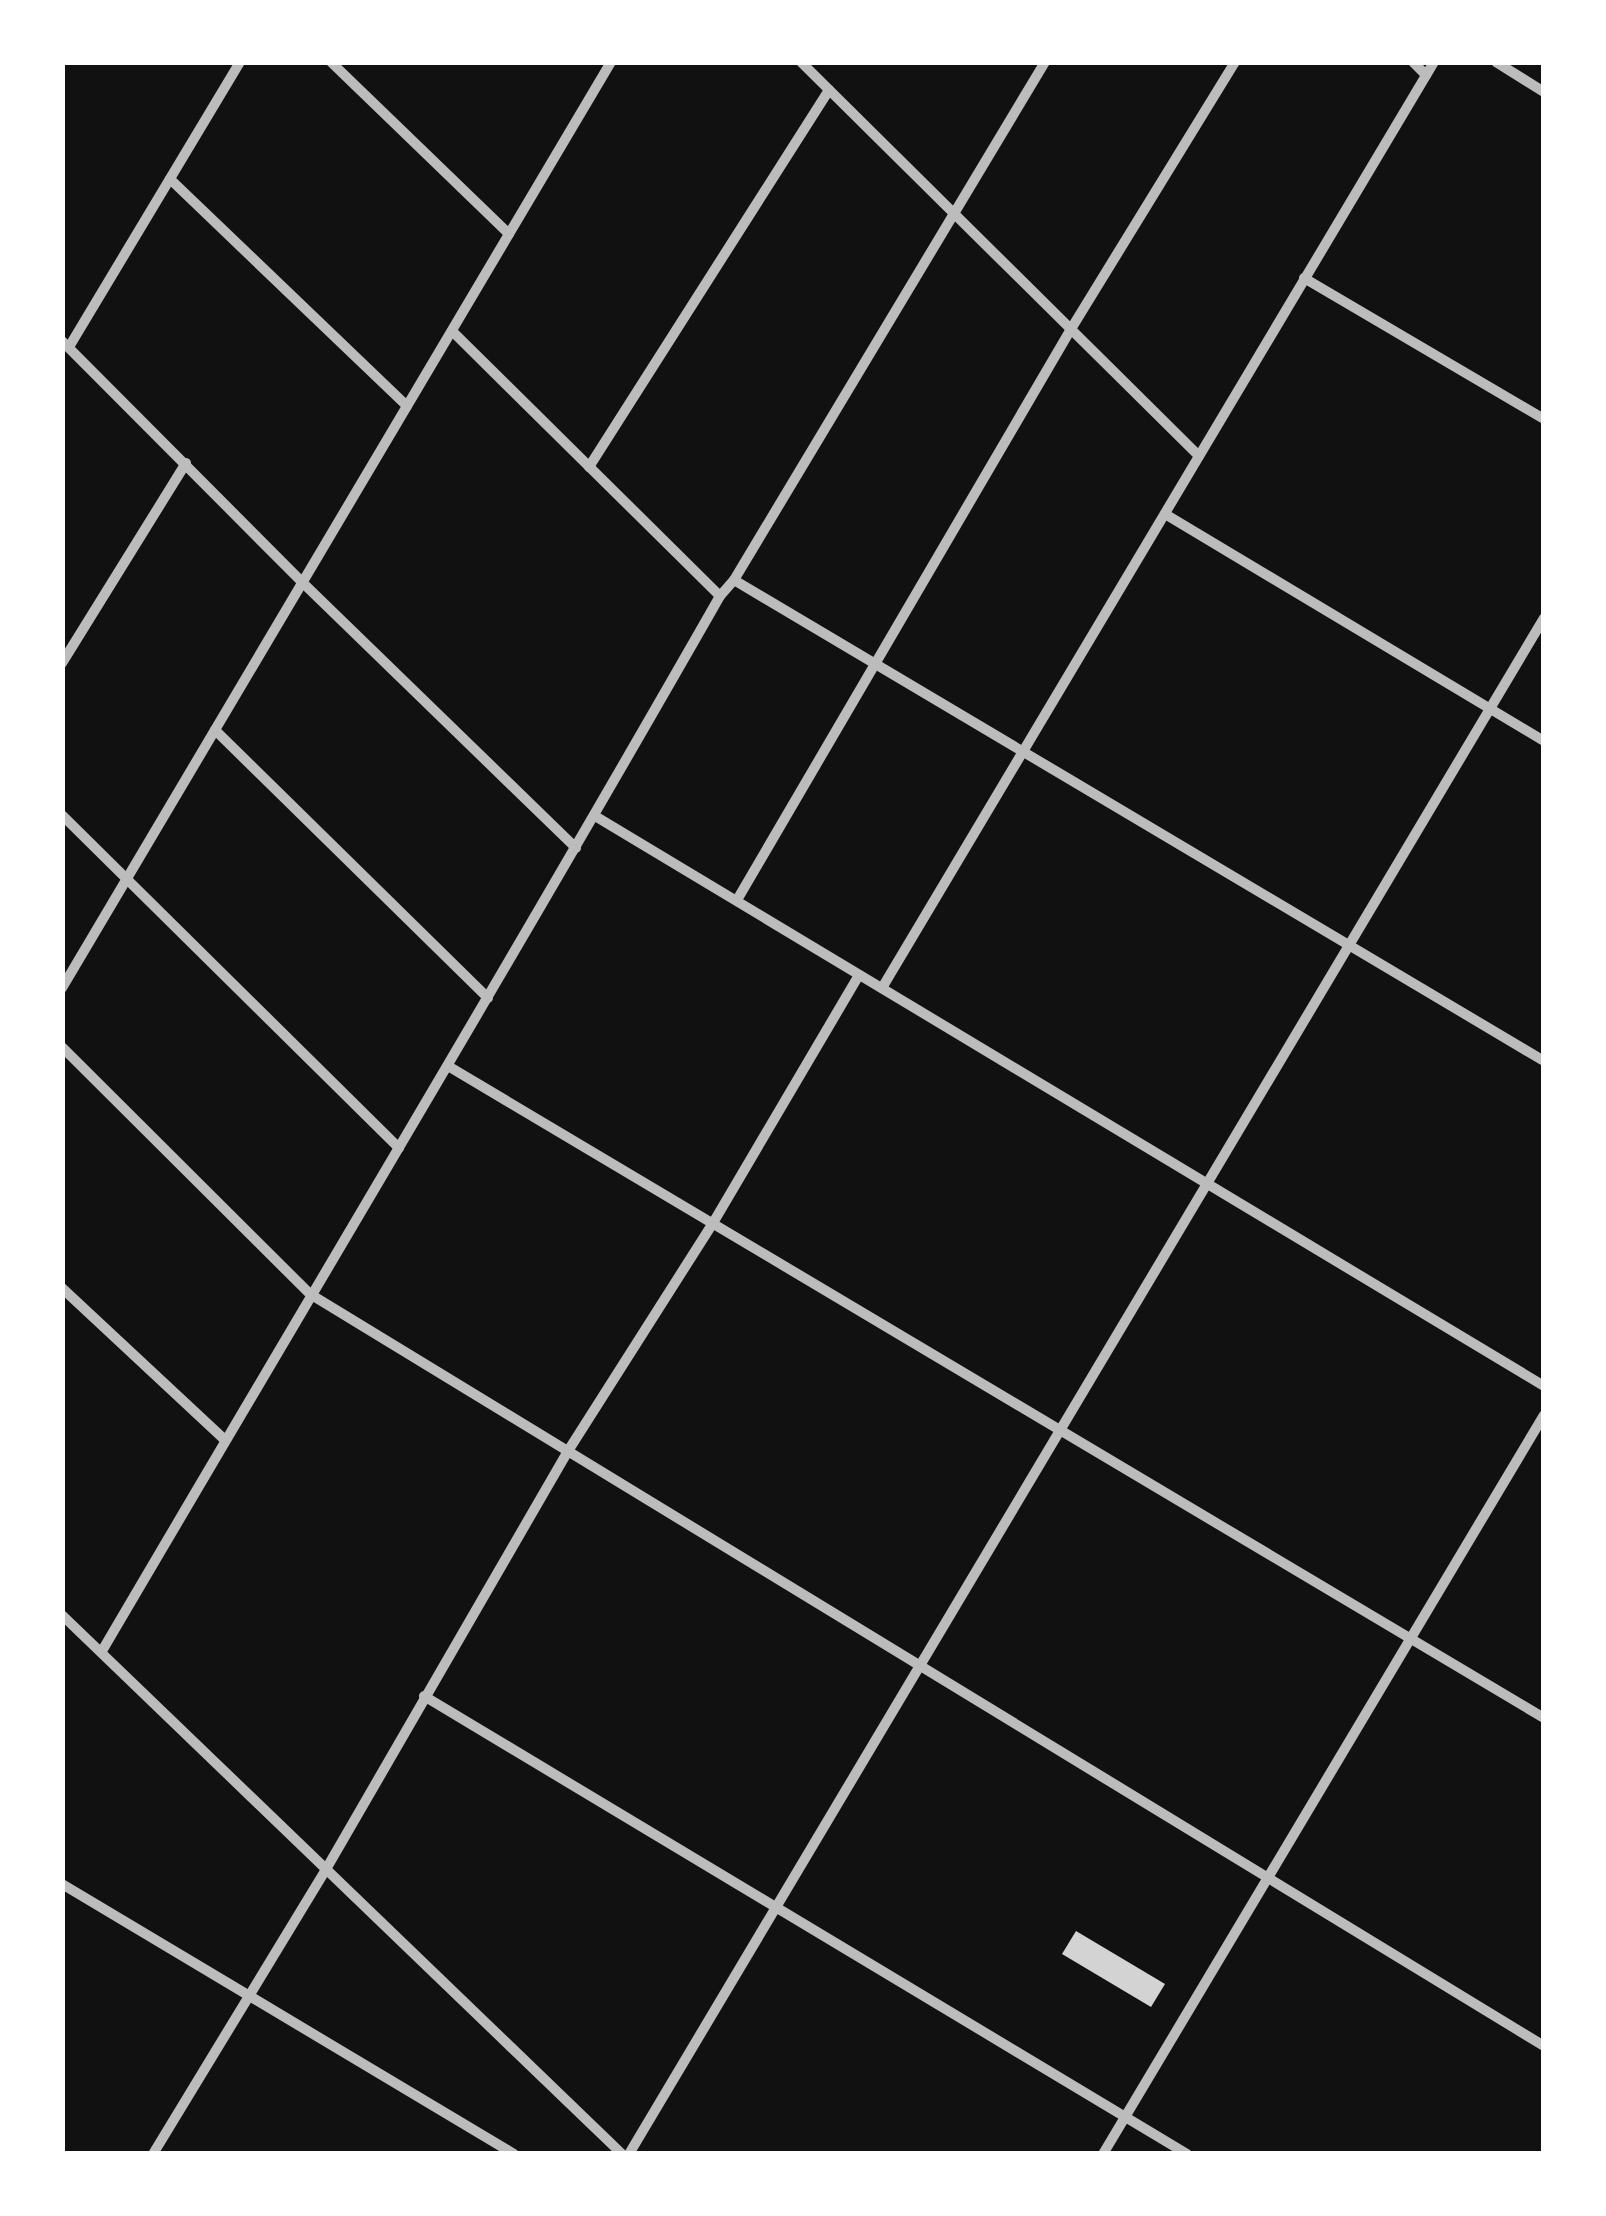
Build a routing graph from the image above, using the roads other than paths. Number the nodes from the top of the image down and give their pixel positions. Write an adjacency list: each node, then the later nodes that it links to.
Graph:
1 (240, 62): 13 (street)
2 (331, 62): 15 (street)
3 (611, 62): 15 (street)
4 (801, 62): 11 (street)
5 (1045, 62): 14 (street)
6 (1235, 62): 17 (street)
7 (1413, 62): 10 (street)
8 (1434, 62): 10 (street)
9 (1496, 62): 12 (street)
10 (1426, 75): 16 (street)
11 (829, 90): 14 (street); 24 (street)
12 (1544, 92)
13 (170, 179): 19 (street); 20 (street)
14 (954, 213): 17 (street); 26 (street)
15 (509, 234): 18 (street)
16 (1304, 278): 21 (street); 22 (street)
17 (1071, 329): 22 (street); 31 (street)
18 (452, 331): 20 (street); 24 (street)
19 (66, 344): 23 (street)
20 (407, 406): 27 (street)
21 (1544, 419)
22 (1199, 456): 25 (street)
23 (186, 463): 27 (street); 30 (street)
24 (589, 466): 28 (street)
25 (1164, 514): 32 (street); 35 (street)
26 (734, 580): 28 (street); 31 (street)
27 (303, 583): 33 (street); 38 (street)
28 (720, 596): 37 (street)
29 (1544, 618): 32 (street)
30 (62, 664)
31 (876, 665): 35 (street); 40 (street)
32 (1490, 709): 34 (street); 41 (street)
33 (215, 730): 39 (street); 45 (street)
34 (1544, 741)
35 (1023, 752): 41 (street); 44 (street)
36 (62, 814): 39 (street)
37 (595, 816): 38 (street); 40 (street)
38 (576, 848): 45 (street)
39 (128, 879): 43 (street); 49 (street)
40 (737, 900): 42 (street)
41 (1349, 945): 47 (street); 50 (street)
42 (860, 975): 44 (street); 51 (street)
43 (62, 988)
44 (882, 988): 50 (street)
45 (488, 998): 48 (street)
46 (62, 1046): 53 (street)
47 (1544, 1061)
48 (448, 1066): 49 (street); 51 (street)
49 (399, 1148): 53 (street)
50 (1206, 1184): 54 (street); 56 (street)
51 (713, 1224): 56 (street); 58 (street)
52 (62, 1288): 57 (street)
53 (310, 1294): 57 (street); 58 (street)
54 (1544, 1386)
55 (1544, 1415): 60 (street)
56 (1060, 1430): 60 (street); 62 (street)
57 (226, 1440): 61 (street)
58 (568, 1451): 62 (street); 63 (street)
59 (62, 1615): 61 (street)
60 (1410, 1639): 64 (street); 66 (street)
61 (102, 1651): 65 (street)
62 (919, 1666): 66 (street); 68 (street)
63 (424, 1696): 65 (street); 68 (street)
64 (1544, 1718)
65 (325, 1871): 69 (street); 74 (street)
66 (1267, 1878): 70 (street); 71 (street)
67 (62, 1884): 69 (street)
68 (775, 1906): 71 (street); 74 (street)
69 (248, 1994): 72 (street); 73 (street)
70 (1544, 2046)
71 (1125, 2116): 75 (street); 76 (street)
72 (152, 2154)
73 (514, 2154)
74 (626, 2154)
75 (1103, 2154)
76 (1187, 2154)

